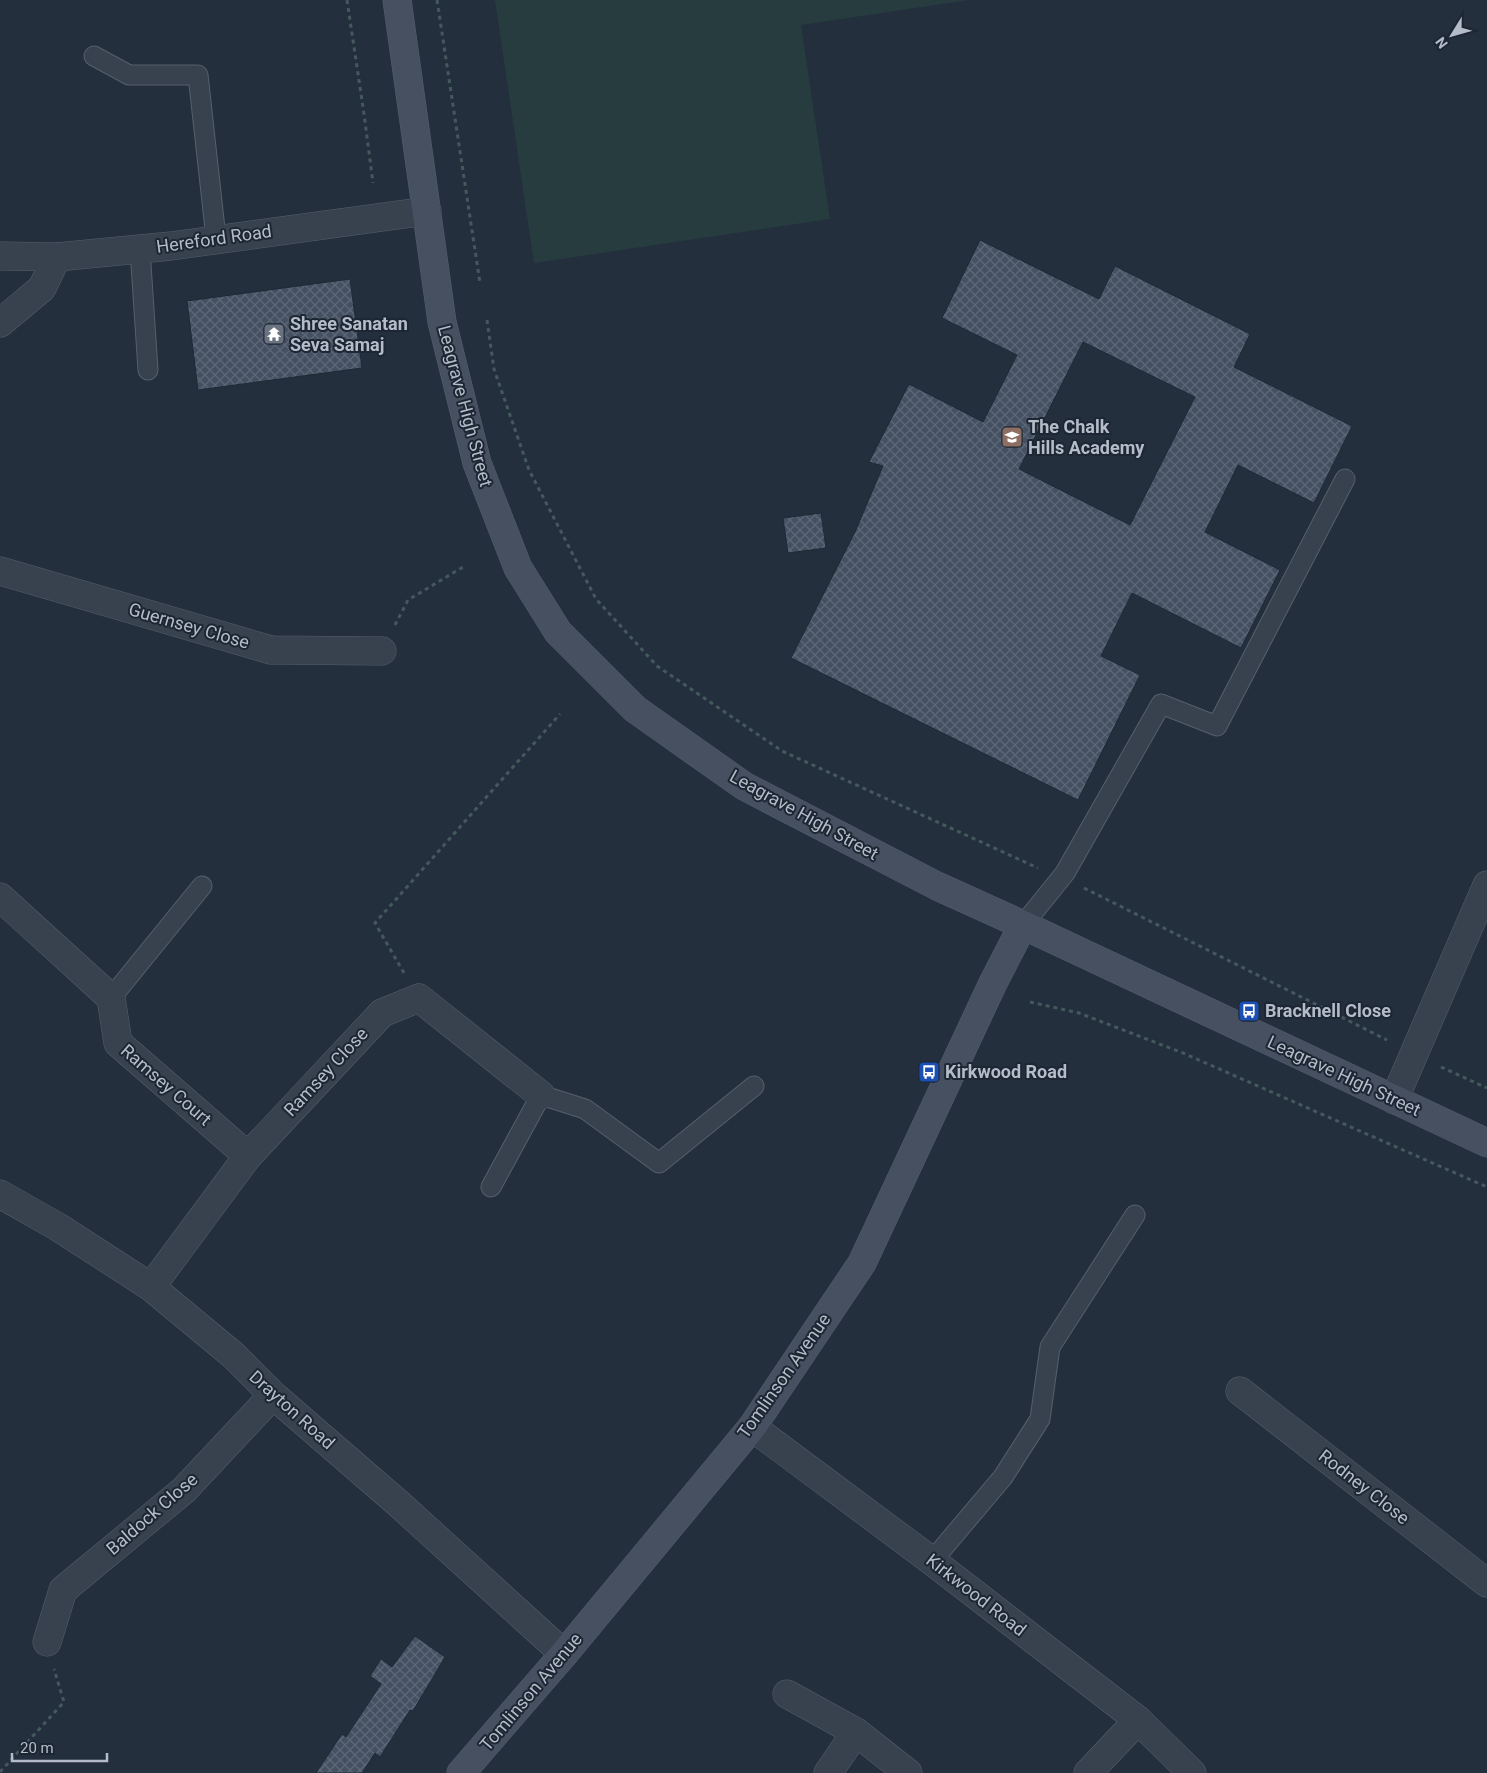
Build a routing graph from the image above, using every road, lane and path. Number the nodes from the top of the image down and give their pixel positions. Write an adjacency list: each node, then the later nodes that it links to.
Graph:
1 (347, 0): 5 (path)
2 (397, 0): 6 (street, Leagrave High Street)
3 (437, 0): 11 (path)
4 (94, 56): 7 (lane)
5 (373, 183)
6 (427, 211): 7 (street, Hereford Road); 25 (street, Leagrave High Street)
7 (216, 238): 8 (street, Hereford Road)
8 (140, 249): 10 (street, Hereford Road); 14 (lane)
9 (0, 256): 10 (street, Hereford Road)
10 (57, 257): 13 (street)
11 (480, 284)
12 (488, 320): 20 (path)
13 (0, 323)
14 (148, 370)
15 (1345, 479): 25 (lane)
16 (462, 567): 18 (path)
17 (0, 571): 18 (street, Guernsey Close)
18 (382, 651)
19 (560, 714): 27 (path)
20 (1040, 869)
21 (1487, 885): 34 (street)
22 (202, 886): 26 (lane)
23 (1081, 887): 29 (path)
24 (0, 898): 26 (street)
25 (1023, 925): 34 (street, Leagrave High Street); 44 (street, Tomlinson Avenue)
26 (111, 998): 36 (street, Ramsey Court)
27 (419, 998): 33 (street); 36 (street, Ramsey Close)
28 (1030, 1002): 38 (path)
29 (1389, 1041)
30 (1439, 1066): 32 (path)
31 (754, 1086): 33 (lane)
32 (1487, 1088)
33 (541, 1095): 37 (lane)
34 (1394, 1100): 35 (street, Leagrave High Street)
35 (1487, 1143)
36 (248, 1156): 41 (street, Ramsey Close)
37 (491, 1187)
38 (1487, 1187)
39 (0, 1194): 41 (street, Drayton Road)
40 (1135, 1215): 45 (lane)
41 (151, 1287): 43 (street, Drayton Road)
42 (1240, 1391): 46 (street, Rodney Close)
43 (273, 1395): 47 (street, Baldock Close); 48 (street, Drayton Road)
44 (752, 1427): 45 (street, Kirkwood Road); 48 (street, Tomlinson Avenue)
45 (932, 1561): 50 (street, Kirkwood Road)
46 (1487, 1583)
47 (47, 1642): 52 (path)
48 (564, 1654): 53 (street, Tomlinson Avenue)
49 (787, 1694): 51 (street)
50 (1138, 1720): 56 (street); 57 (street, Kirkwood Road)
51 (856, 1732): 54 (street); 55 (street)
52 (0, 1772)
53 (461, 1773)
54 (828, 1773)
55 (908, 1773)
56 (1088, 1773)
57 (1192, 1773)

